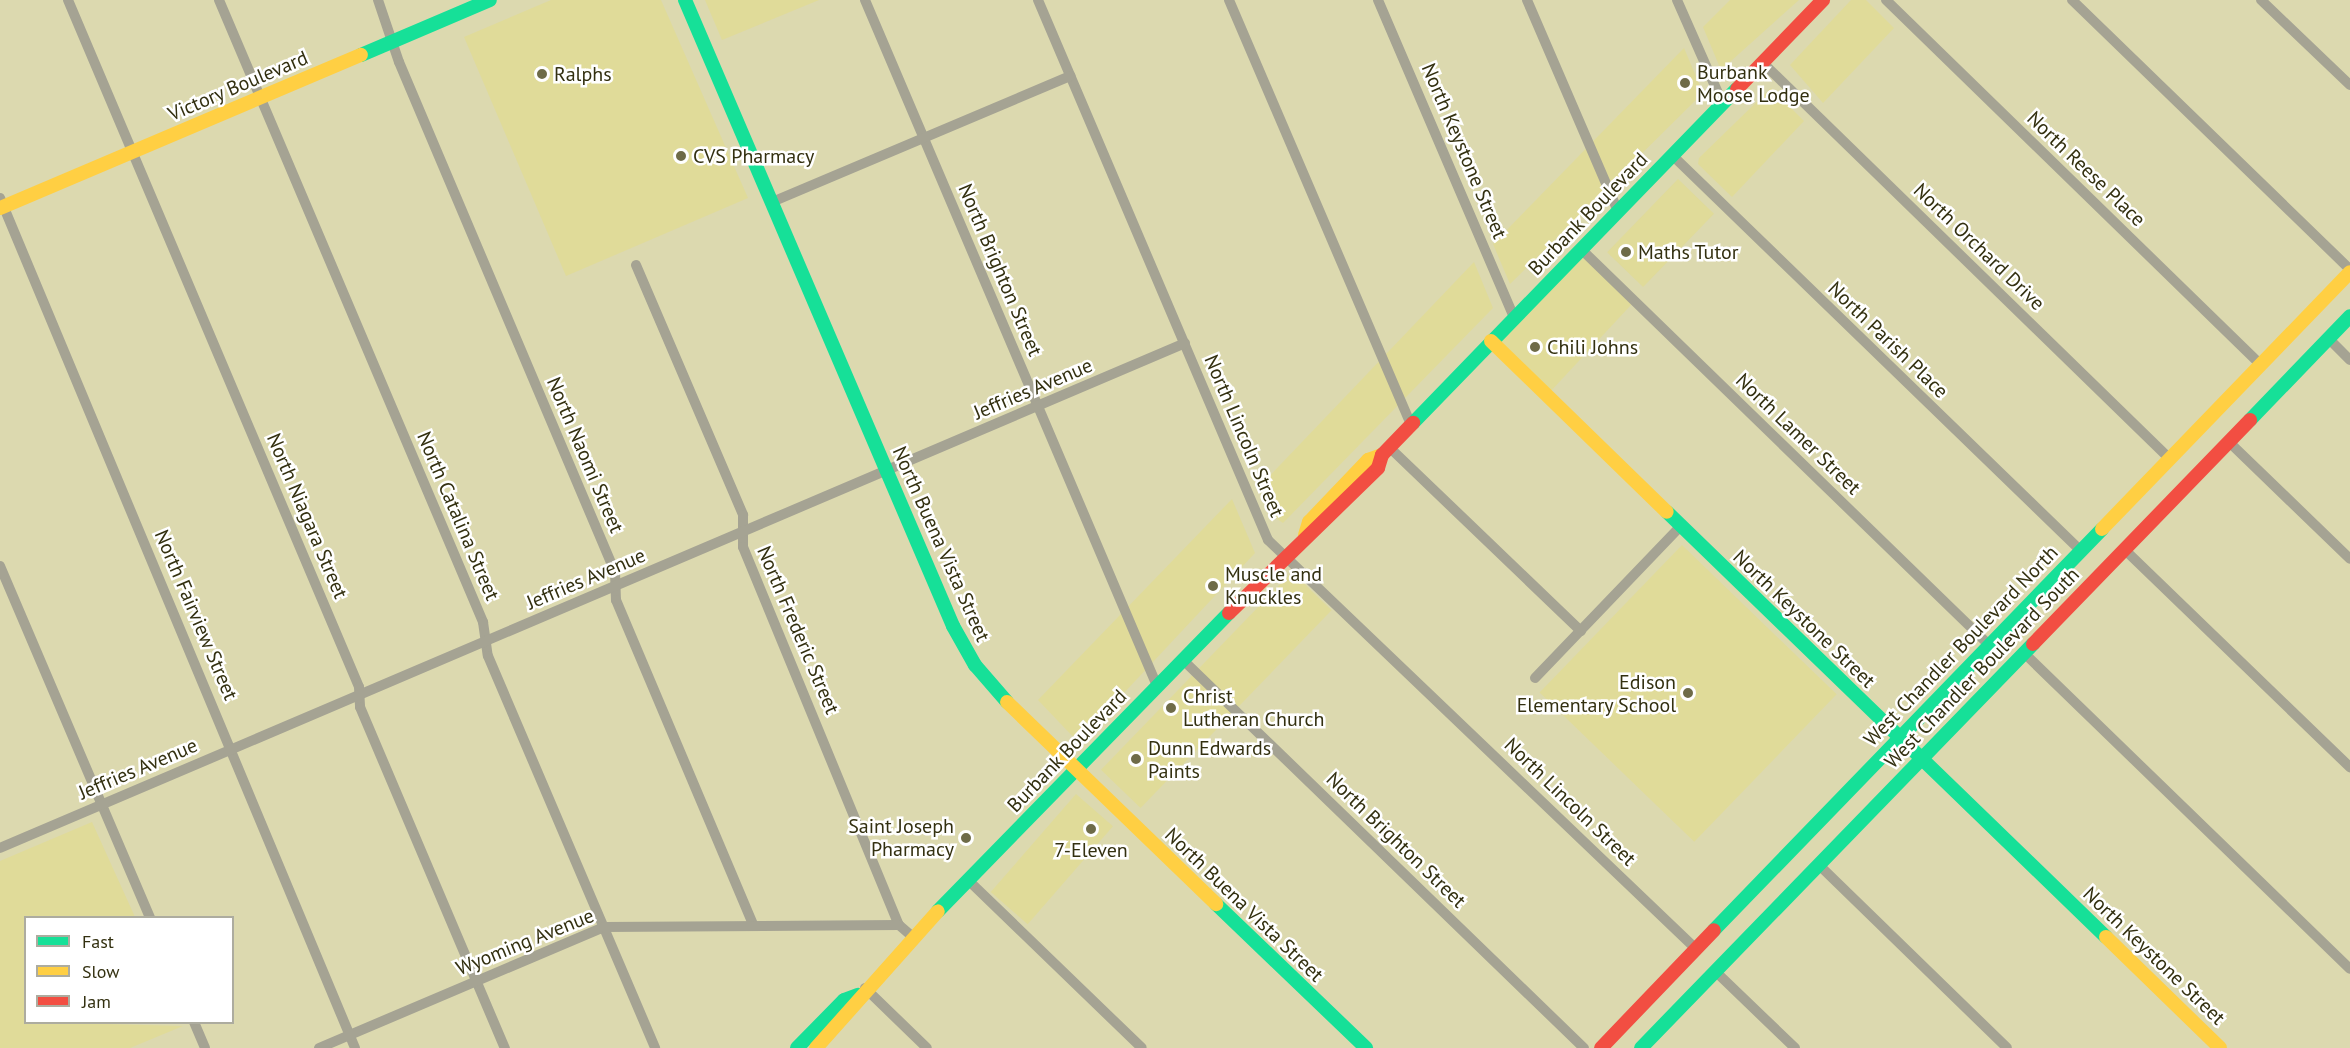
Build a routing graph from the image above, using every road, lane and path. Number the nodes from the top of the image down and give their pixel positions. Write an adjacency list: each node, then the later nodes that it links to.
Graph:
1 (68, 0): 23 (street, North Niagara Street)
2 (219, 0): 20 (street, North Catalina Street)
3 (378, 0): 16 (street, North Naomi Street)
4 (490, 0): 16 (main road, Victory Boulevard)
5 (686, 0): 25 (main road, North Buena Vista Street)
6 (865, 0): 22 (street, North Brighton Street)
7 (1038, 0): 18 (street, North Lincoln Street)
8 (1229, 0): 39 (street)
9 (1378, 0): 32 (street, North Keystone Street)
10 (1527, 0): 27 (street)
11 (1677, 0): 21 (street)
12 (1822, 0): 17 (main road, Burbank Boulevard)
13 (1886, 0): 37 (street, North Reese Place)
14 (2072, 0): 30 (street)
15 (2261, 0): 19 (street)
16 (393, 41): 20 (main road, Victory Boulevard); 51 (street, North Naomi Street)
17 (1762, 62): 21 (main road, Burbank Boulevard); 42 (street, North Orchard Drive)
18 (1071, 76): 22 (street); 35 (street, North Lincoln Street)
19 (2350, 85)
20 (261, 98): 23 (main road, Victory Boulevard); 53 (street, North Catalina Street)
21 (1722, 102): 24 (main road, Burbank Boulevard)
22 (924, 137): 25 (street); 38 (street, North Brighton Street)
23 (133, 152): 26 (main road, Victory Boulevard); 59 (street, North Niagara Street)
24 (1672, 155): 27 (main road, Burbank Boulevard); 46 (street, North Parish Place)
25 (772, 202): 43 (main road, North Buena Vista Street)
26 (1, 204): 61 (street, North Fairview Street)
27 (1618, 211): 28 (main road, Burbank Boulevard)
28 (1581, 249): 32 (main road, Burbank Boulevard); 54 (street, North Lamer Street)
29 (636, 265): 45 (street, North Frederic Street)
30 (2350, 270): 37 (main road, West Chandler Boulevard North)
31 (2350, 316): 33 (main road, West Chandler Boulevard South)
32 (1514, 318): 34 (main road, Burbank Boulevard)
33 (2328, 338): 36 (street); 40 (main road, West Chandler Boulevard South)
34 (1491, 341): 39 (main road, Burbank Boulevard); 44 (main road, North Keystone Street)
35 (1185, 343): 38 (street, Jeffries Avenue); 48 (street, North Lincoln Street)
36 (2350, 360)
37 (2260, 364): 42 (main road, West Chandler Boulevard North)
38 (1038, 406): 43 (street, Jeffries Avenue); 58 (street, North Brighton Street)
39 (1411, 424): 41 (main road, Burbank Boulevard)
40 (2229, 442): 47 (main road, West Chandler Boulevard South); 49 (street)
41 (1385, 451): 48 (main road, Burbank Boulevard); 52 (street)
42 (2170, 459): 46 (main road, West Chandler Boulevard North)
43 (886, 471): 45 (street, Jeffries Avenue); 64 (main road, North Buena Vista Street)
44 (1680, 527): 52 (street); 60 (main road, North Keystone Street)
45 (743, 531): 51 (street, Jeffries Avenue); 71 (street, North Frederic Street)
46 (2080, 550): 54 (main road, West Chandler Boulevard North)
47 (2125, 550): 55 (main road, West Chandler Boulevard South); 63 (street)
48 (1286, 554): 56 (main road, Burbank Boulevard); 74 (street, North Lincoln Street)
49 (2350, 559)
50 (0, 566): 65 (street)
51 (616, 586): 53 (street, Jeffries Avenue); 70 (street, North Naomi Street)
52 (1581, 631): 57 (street)
53 (486, 641): 59 (street, Jeffries Avenue); 72 (street, North Catalina Street)
54 (1989, 645): 60 (main road, West Chandler Boulevard North)
55 (2024, 652): 62 (main road, West Chandler Boulevard South); 75 (street)
56 (1183, 660): 58 (main road, Burbank Boulevard); 91 (street, North Brighton Street)
57 (1535, 678)
58 (1157, 686): 64 (main road, Burbank Boulevard)
59 (360, 695): 61 (street, Jeffries Avenue); 77 (street, North Niagara Street)
60 (1900, 738): 62 (main road, North Keystone Street); 74 (main road, West Chandler Boulevard North)
61 (231, 750): 65 (street, Jeffries Avenue); 80 (street, North Fairview Street)
62 (1921, 758): 67 (main road, West Chandler Boulevard South); 96 (main road, North Keystone Street)
63 (2350, 766)
64 (1076, 770): 68 (main road, Burbank Boulevard); 90 (main road, North Buena Vista Street)
65 (102, 804): 66 (street, Jeffries Avenue); 69 (street)
66 (0, 848)
67 (1819, 865): 76 (main road, West Chandler Boulevard South); 95 (street)
68 (969, 881): 73 (main road, Burbank Boulevard); 89 (street)
69 (149, 916)
70 (753, 925): 71 (street, Wyoming Avenue); 72 (street, Wyoming Avenue)
71 (899, 925): 73 (street, North Frederic Street)
72 (604, 927): 77 (street, Wyoming Avenue); 85 (street, North Catalina Street)
73 (913, 937): 78 (main road, Burbank Boulevard)
74 (1697, 950): 92 (main road, West Chandler Boulevard North)
75 (2350, 969)
76 (1715, 971): 93 (main road, West Chandler Boulevard South); 94 (street)
77 (477, 981): 80 (street, Wyoming Avenue); 84 (street, North Niagara Street)
78 (861, 992): 86 (main road, Burbank Boulevard); 87 (main road, Burbank Boulevard); 88 (street)
79 (194, 1024): 81 (street)
80 (349, 1035): 82 (street, Wyoming Avenue); 83 (street, North Fairview Street)
81 (205, 1048)
82 (319, 1048)
83 (355, 1048)
84 (505, 1048)
85 (655, 1048)
86 (797, 1048)
87 (816, 1048)
88 (927, 1048)
89 (1142, 1048)
90 (1366, 1048)
91 (1584, 1048)
92 (1601, 1048)
93 (1641, 1048)
94 (1795, 1048)
95 (2007, 1048)
96 (2220, 1048)

